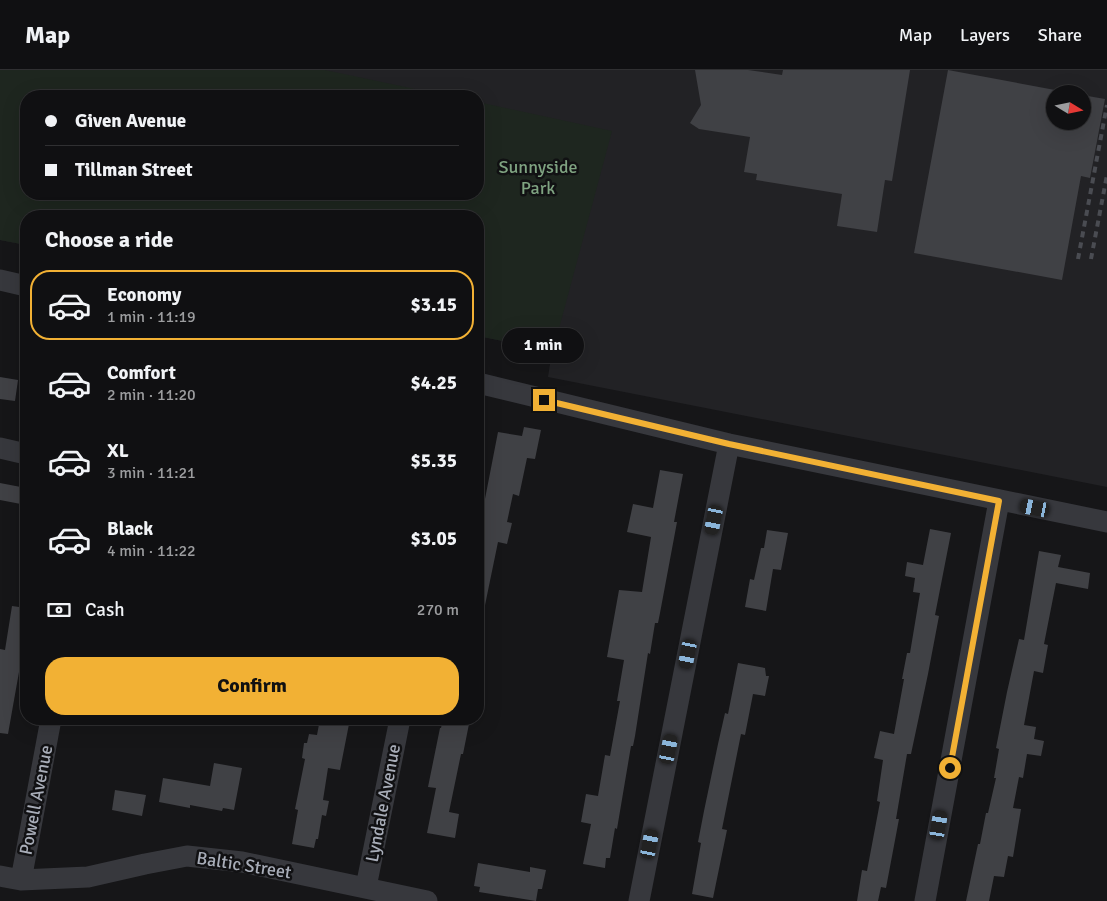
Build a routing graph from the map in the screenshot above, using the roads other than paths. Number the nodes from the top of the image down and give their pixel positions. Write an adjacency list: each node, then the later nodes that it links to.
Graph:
1 (0, 280): 2 (street)
2 (20, 285)
3 (484, 384): 4 (street)
4 (729, 444): 7 (street); 15 (street)
5 (0, 448): 6 (street)
6 (20, 453)
7 (999, 501): 8 (street); 16 (street)
8 (1107, 522)
9 (50, 725): 12 (street, Powell Avenue)
10 (399, 725): 13 (street, Lyndale Avenue)
11 (0, 876): 12 (street, Baltic Street)
12 (21, 880): 13 (street, Baltic Street)
13 (366, 887): 14 (street, Baltic Street)
14 (427, 901)
15 (639, 901)
16 (925, 901)

